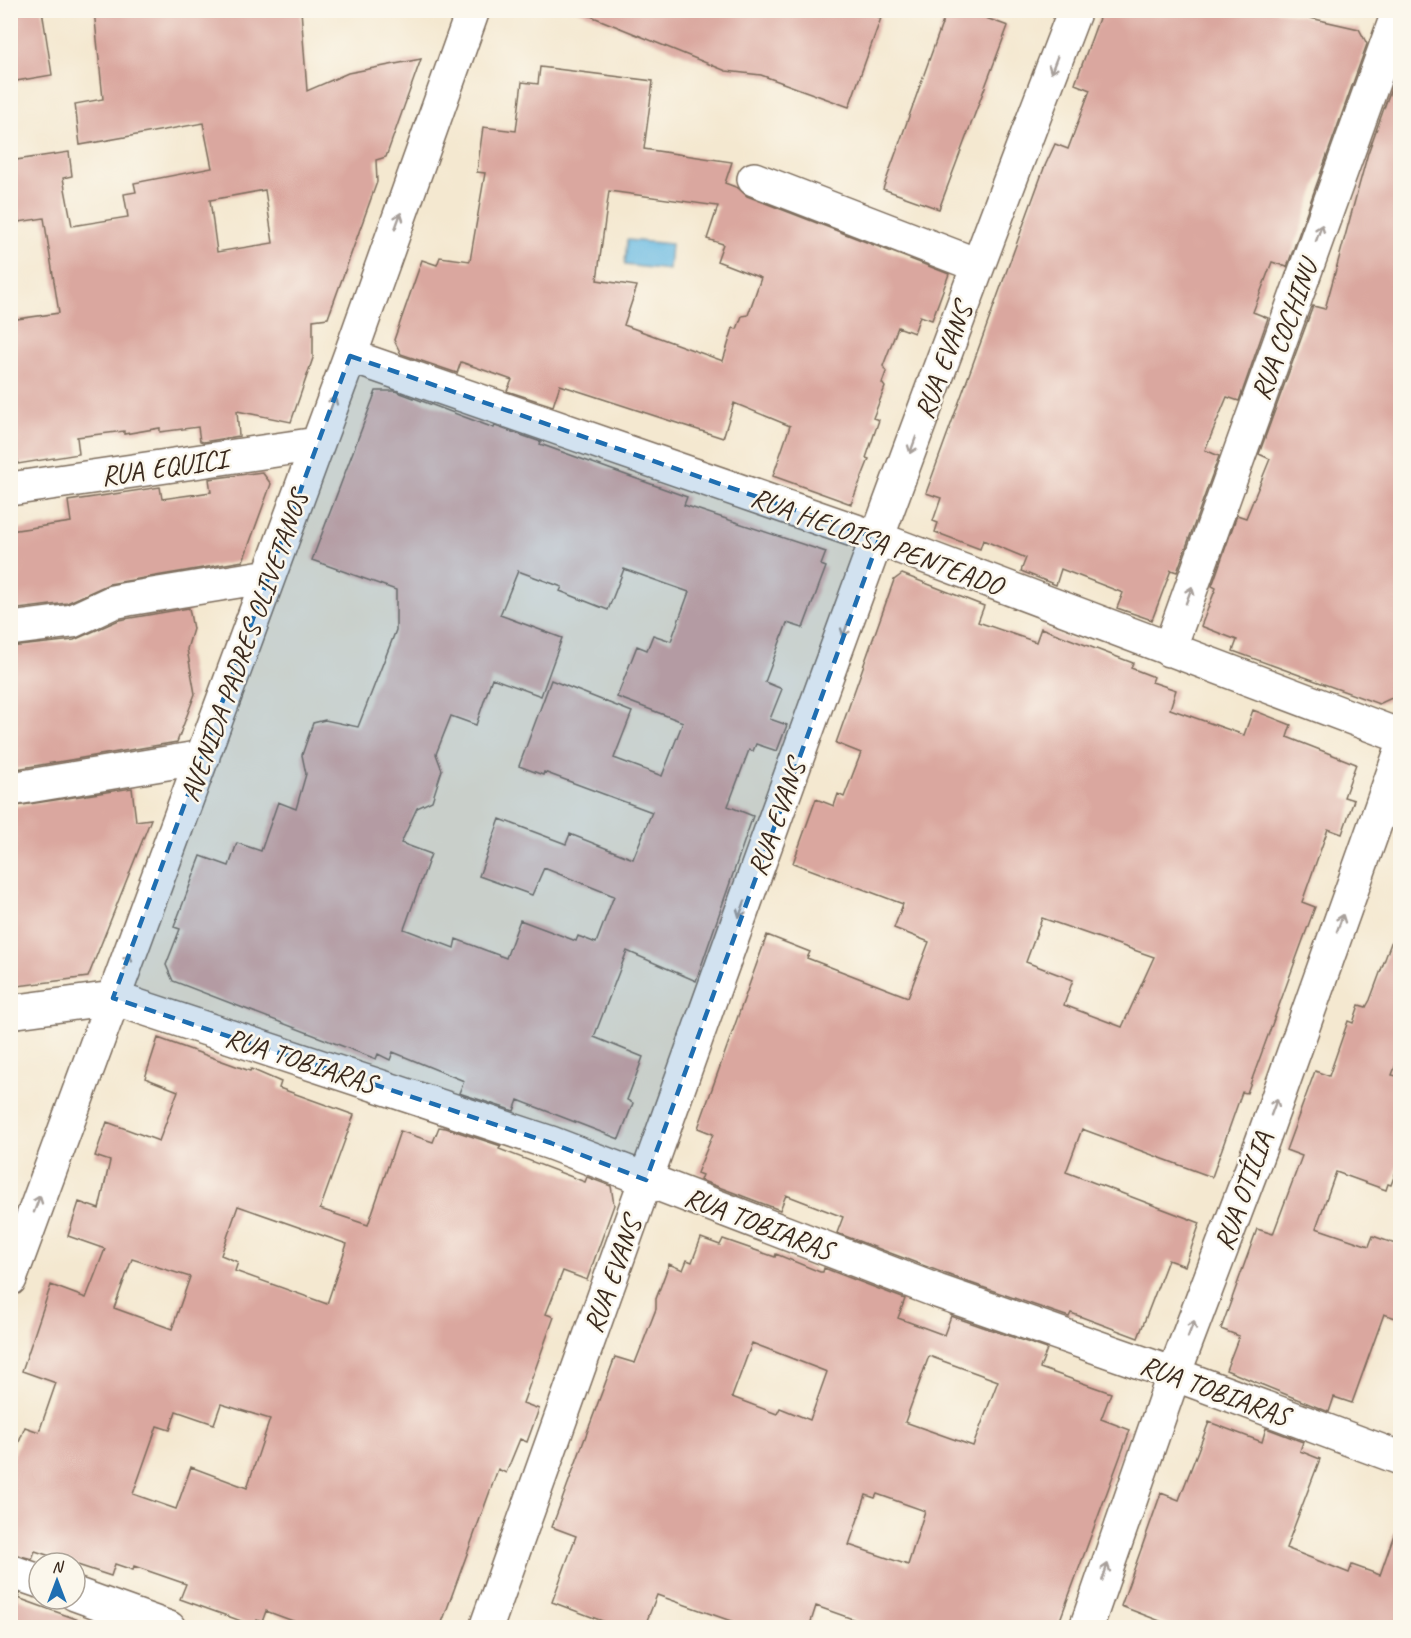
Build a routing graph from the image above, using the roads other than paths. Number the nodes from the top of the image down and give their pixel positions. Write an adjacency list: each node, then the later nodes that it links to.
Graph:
1 (473, 10): 6 (street, AVENIDA PADRES OLIVETANOS, one-way to 1)
2 (1075, 10): 5 (street, RUA EVANS, one-way to 5)
3 (1399, 10): 12 (street, RUA COCHINU, one-way to 3)
4 (754, 179): 5 (street)
5 (977, 266): 9 (street, RUA EVANS, one-way to 9)
6 (350, 357): 7 (street, AVENIDA PADRES OLIVETANOS, one-way to 6); 9 (street, RUA HELOISA PENTEADO)
7 (317, 444): 8 (street, RUA EQUICI); 10 (street, AVENIDA PADRES OLIVETANOS)
8 (10, 489)
9 (879, 538): 12 (street, RUA HELOISA PENTEADO); 19 (street, RUA EVANS, one-way to 19)
10 (269, 576): 11 (street); 15 (street, AVENIDA PADRES OLIVETANOS)
11 (10, 629)
12 (1169, 650): 13 (street, RUA HELOISA PENTEADO)
13 (1401, 736)
14 (1401, 754): 21 (street, RUA OTÍLIA, one-way to 14)
15 (203, 758): 16 (street); 17 (street, AVENIDA PADRES OLIVETANOS, one-way to 15)
16 (11, 789)
17 (113, 998): 18 (street); 19 (street, RUA TOBIARAS); 20 (street, AVENIDA PADRES OLIVETANOS, one-way to 17)
18 (10, 1012)
19 (646, 1180): 21 (street, RUA TOBIARAS); 27 (street, RUA EVANS)
20 (10, 1279)
21 (1174, 1374): 22 (street, RUA TOBIARAS); 28 (street, RUA OTÍLIA, one-way to 21)
22 (1401, 1458)
23 (10, 1571): 24 (street)
24 (27, 1577)
25 (87, 1598): 26 (street)
26 (169, 1628)
27 (486, 1628)
28 (1086, 1628)

